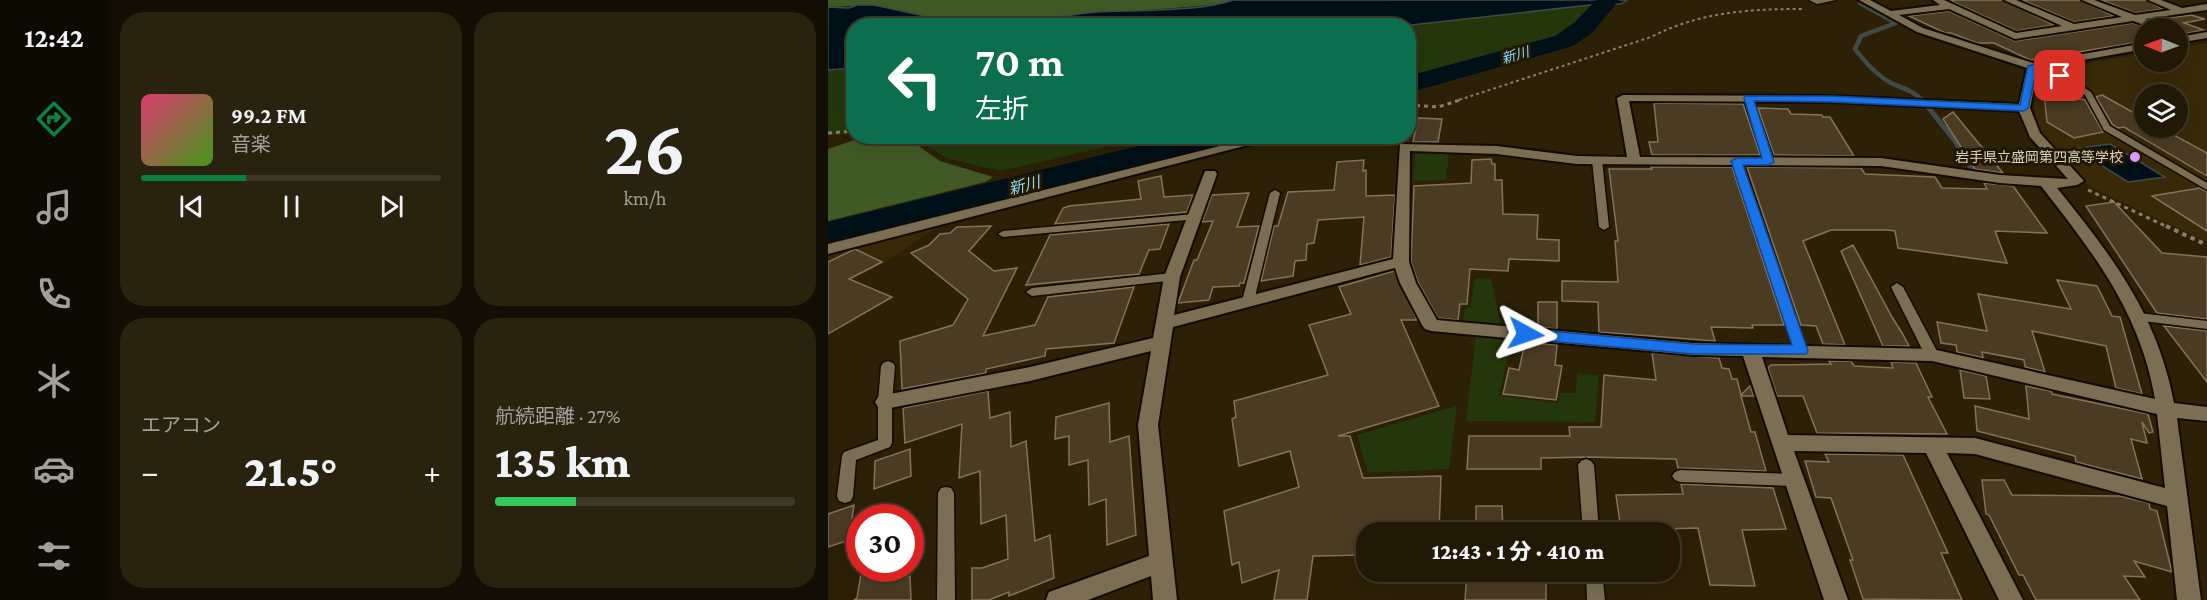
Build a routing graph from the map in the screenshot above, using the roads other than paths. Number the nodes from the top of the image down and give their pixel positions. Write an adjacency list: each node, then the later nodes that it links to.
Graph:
1 (1812, 0): 2 (lane)
2 (1833, 0)
3 (1863, 0): 11 (street)
4 (1937, 0): 8 (street)
5 (2008, 0): 13 (street)
6 (2086, 0): 12 (street)
7 (2152, 0): 10 (street)
8 (1951, 6): 11 (street); 13 (street)
9 (2207, 7): 10 (street)
10 (2182, 11): 12 (street)
11 (1889, 14): 17 (street)
12 (2133, 18): 13 (street)
13 (2073, 27)
14 (2207, 35): 15 (street)
15 (2188, 37)
16 (2134, 48): 17 (street)
17 (2037, 65): 19 (street); 29 (lane)
18 (1748, 98): 19 (street); 24 (street); 26 (lane)
19 (2024, 108): 28 (street)
20 (1416, 143): 23 (street)
21 (1245, 144): 34 (street)
22 (1401, 144): 35 (street)
23 (1597, 160): 24 (street); 32 (lane)
24 (1634, 161): 25 (street)
25 (1737, 161): 26 (street); 44 (lane)
26 (1768, 162): 28 (street)
27 (1210, 174): 31 (street)
28 (2045, 182): 40 (street)
29 (2207, 187)
30 (1275, 193): 39 (lane)
31 (1194, 217): 33 (lane); 36 (street)
32 (1604, 227)
33 (1003, 234)
34 (828, 249)
35 (1401, 262): 39 (street); 45 (street)
36 (1172, 278): 38 (lane); 41 (street)
37 (1897, 287): 46 (lane)
38 (1032, 292)
39 (1248, 301): 41 (street)
40 (2139, 317): 42 (lane); 49 (street)
41 (1165, 323): 43 (street)
42 (2207, 325)
43 (1162, 342): 48 (street); 60 (street)
44 (1801, 351): 45 (street); 46 (street)
45 (1751, 352): 51 (street)
46 (1932, 355): 49 (street)
47 (888, 366): 48 (lane)
48 (885, 402): 57 (lane)
49 (2166, 409): 50 (street); 58 (street)
50 (2207, 414)
51 (1781, 443): 52 (street); 55 (street)
52 (1932, 445): 58 (street); 67 (street)
53 (1586, 465): 59 (lane)
54 (1680, 476): 55 (lane)
55 (1793, 480): 66 (street)
56 (946, 493): 62 (lane)
57 (845, 496)
58 (2177, 500): 68 (street)
59 (1590, 522)
60 (1161, 562): 63 (street); 64 (street)
61 (1595, 582): 65 (lane)
62 (946, 600)
63 (1058, 600)
64 (1165, 600)
65 (1596, 600)
66 (1836, 600)
67 (2011, 600)
68 (2188, 600)

